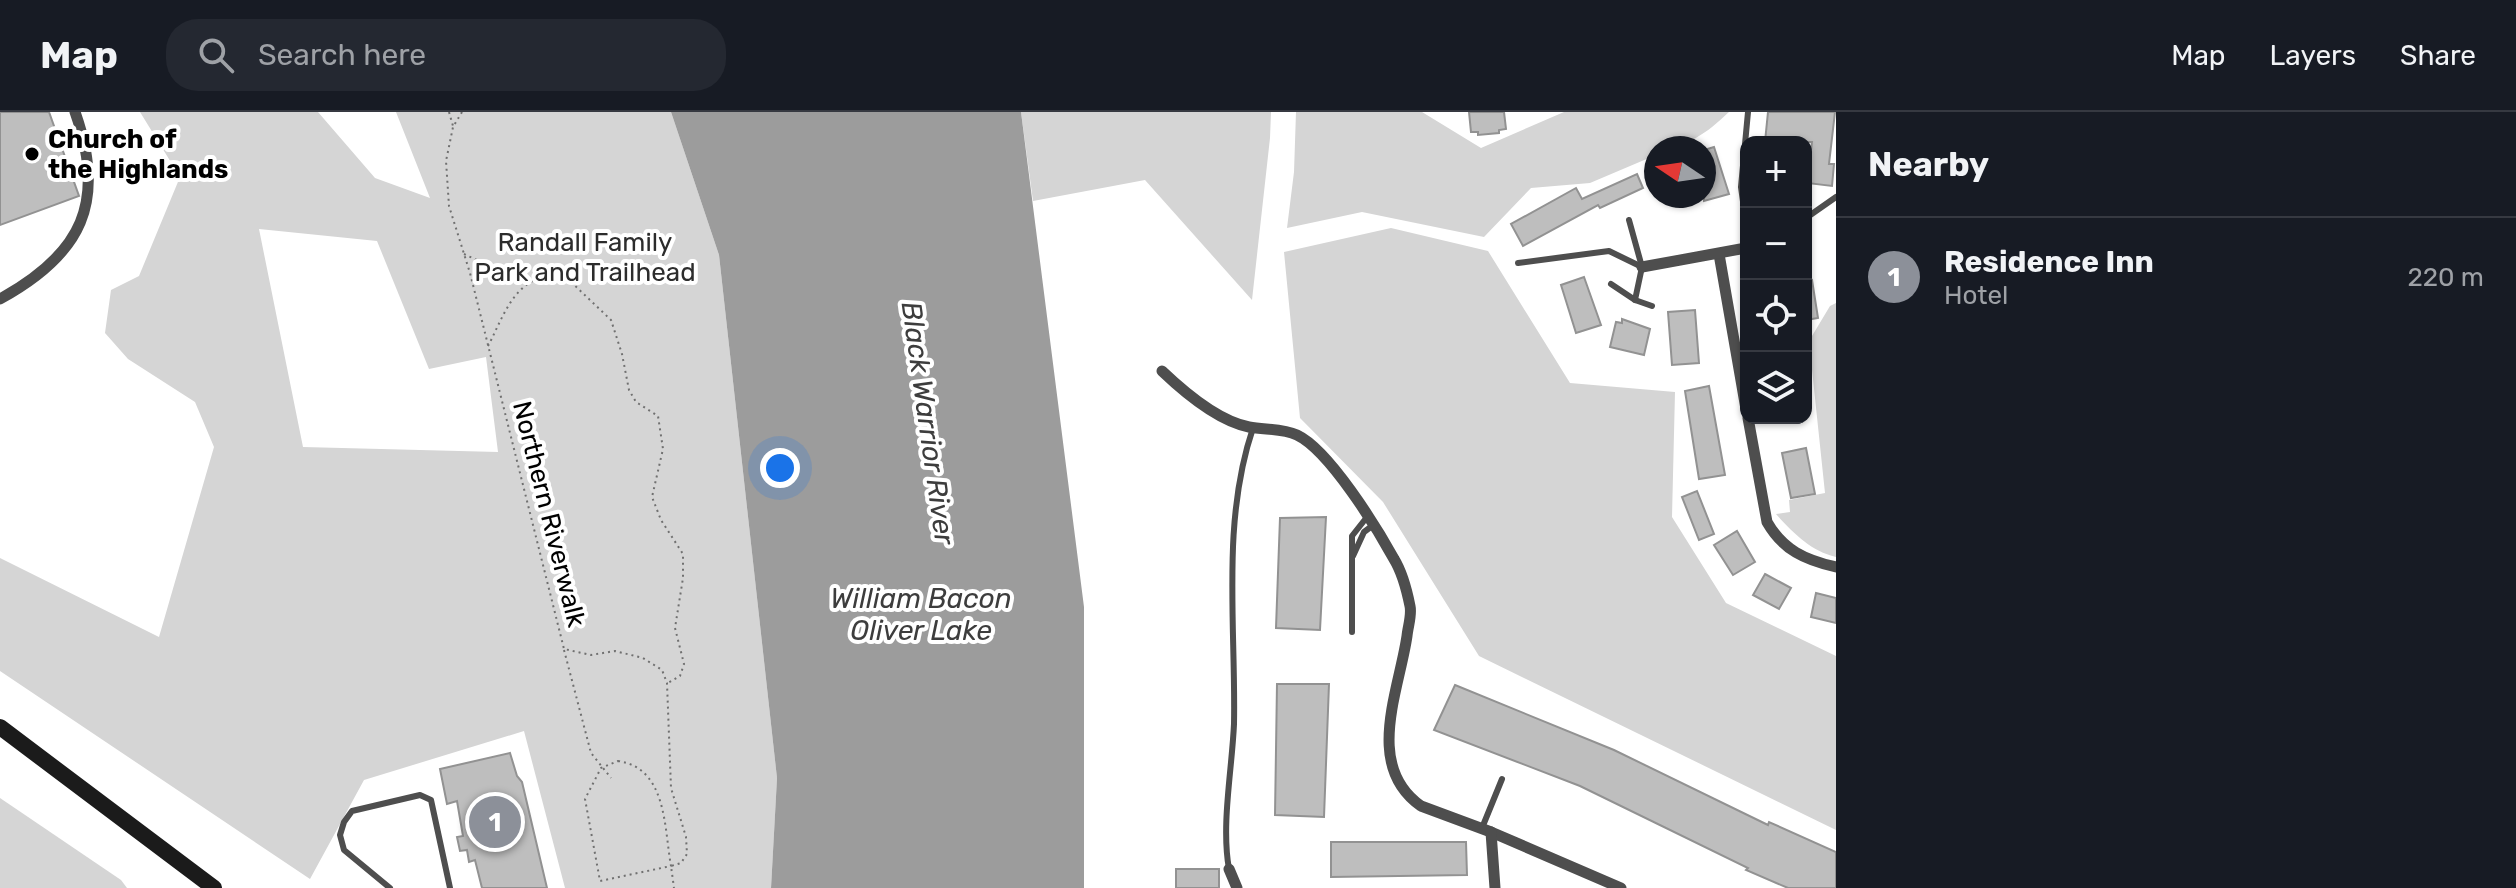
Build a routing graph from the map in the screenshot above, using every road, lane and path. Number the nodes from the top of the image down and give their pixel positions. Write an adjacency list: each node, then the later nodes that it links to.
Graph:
1 (75, 112): 17 (street)
2 (449, 112): 5 (path)
3 (462, 112): 5 (path, Northern Riverwalk)
4 (1748, 112): 7 (lane)
5 (453, 127): 11 (path, Northern Riverwalk)
6 (1836, 197): 8 (lane)
7 (1744, 208)
8 (1812, 214)
9 (1629, 220): 14 (lane)
10 (1740, 249): 12 (street)
11 (464, 254): 15 (path); 20 (path, Northern Riverwalk)
12 (1719, 254): 14 (street); 22 (street)
13 (1518, 263): 14 (lane)
14 (1642, 267): 18 (lane)
15 (527, 284): 20 (path); 29 (path)
16 (1611, 284): 18 (lane)
17 (0, 299)
18 (1635, 300): 19 (lane)
19 (1652, 306)
20 (488, 346): 28 (path, Northern Riverwalk)
21 (1162, 371): 24 (street)
22 (1740, 375)
23 (1749, 424): 26 (street)
24 (1253, 428): 25 (street); 36 (lane)
25 (1369, 521): 27 (lane); 34 (street)
26 (1836, 567)
27 (1352, 632)
28 (564, 649): 29 (path, Northern Riverwalk); 31 (path)
29 (667, 683): 35 (path)
30 (0, 727): 38 (main road)
31 (601, 768): 32 (path); 35 (path); 35 (path)
32 (611, 778)
33 (1502, 779): 34 (lane)
34 (1487, 830): 37 (street); 43 (street)
35 (671, 866): 41 (path)
36 (1229, 869): 42 (street)
37 (1601, 884): 44 (street)
38 (214, 888)
39 (390, 888): 40 (lane)
40 (450, 888)
41 (674, 888)
42 (1237, 888)
43 (1495, 888)
44 (1621, 888)

